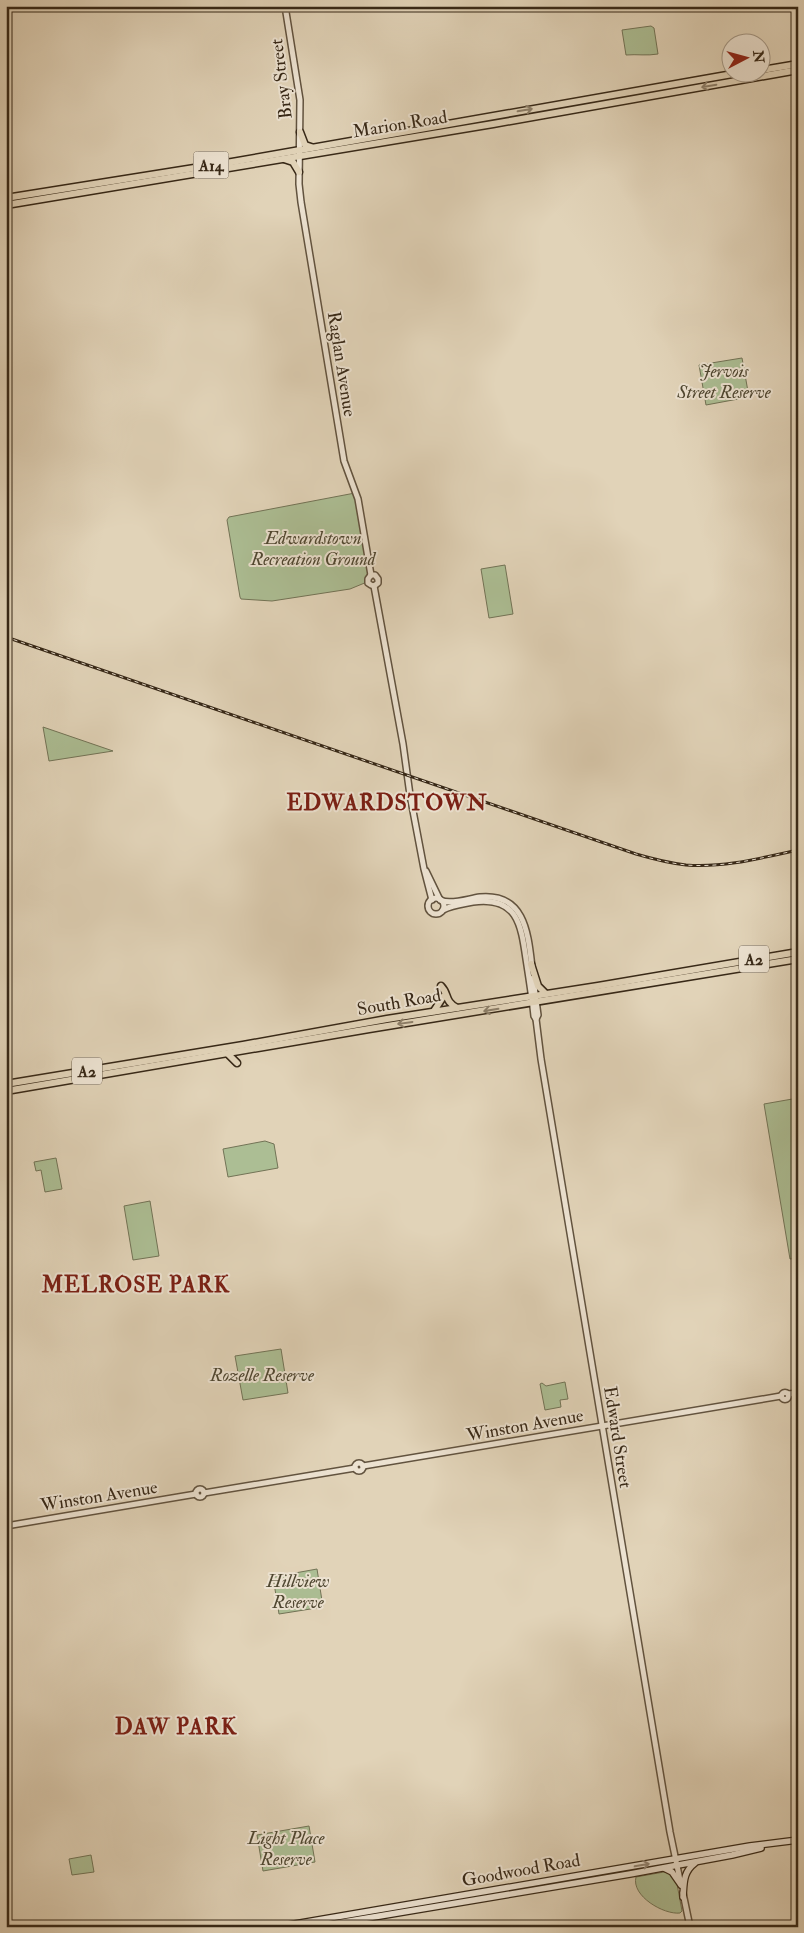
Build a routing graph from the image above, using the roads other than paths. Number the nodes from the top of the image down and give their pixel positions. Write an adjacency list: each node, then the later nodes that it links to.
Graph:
1 (285, 6): 6 (street, Bray Street)
2 (798, 64): 3 (main road)
3 (772, 68)
4 (798, 70): 8 (main road, Marion Road / A14, one-way to 8)
5 (722, 76): 7 (main road, Marion Road / A14, one-way to 5)
6 (300, 132): 7 (main road); 8 (street, Bray Street)
7 (313, 147): 8 (main road, Marion Road / A14)
8 (299, 152): 9 (main road, Marion Road / A14); 10 (street, Raglan Avenue); 11 (main road, Marion Road / A14)
9 (281, 159): 10 (main road); 12 (main road, Marion Road / A14)
10 (299, 172): 15 (street, Raglan Avenue)
11 (119, 180): 12 (main road); 13 (main road, Marion Road / A14)
12 (114, 187): 14 (main road, Marion Road / A14)
13 (6, 198)
14 (6, 205)
15 (424, 869): 16 (street); 17 (street)
16 (432, 900): 17 (street); 18 (street)
17 (441, 900): 18 (street); 21 (street)
18 (443, 910): 25 (street)
19 (798, 952): 23 (main road, South Road / A2)
20 (798, 959): 25 (main road, South Road / A2)
21 (531, 964): 23 (main road); 25 (street)
22 (442, 986): 26 (main road)
23 (546, 994): 25 (main road, South Road / A2)
24 (443, 997): 27 (main road)
25 (534, 999): 26 (main road, South Road / A2); 28 (main road, South Road / A2, one-way to 28); 33 (street, Edward Street)
26 (457, 1008): 27 (main road, South Road / A2)
27 (434, 1012): 30 (main road, South Road / A2)
28 (228, 1054): 29 (main road); 31 (main road, South Road / A2)
29 (237, 1063)
30 (6, 1084)
31 (6, 1091)
32 (798, 1393): 33 (street, Winston Avenue)
33 (602, 1426): 34 (street, Winston Avenue); 37 (street, Edward Street)
34 (6, 1526)
35 (798, 1840): 36 (main road, Goodwood Road)
36 (770, 1844): 37 (main road, Goodwood Road); 38 (main road, Goodwood Road)
37 (676, 1862): 38 (main road, Goodwood Road); 39 (main road, Goodwood Road); 40 (main road, Goodwood Road, one-way to 37); 41 (street, Edward Street)
38 (696, 1862): 44 (main road)
39 (664, 1868): 41 (main road); 42 (main road, Goodwood Road)
40 (544, 1882): 42 (main road); 43 (main road); 45 (main road, Goodwood Road)
41 (681, 1885): 44 (street, Edward Street)
42 (551, 1886): 43 (main road, Goodwood Road)
43 (539, 1889): 46 (main road, Goodwood Road)
44 (683, 1897): 47 (street, Edward Street)
45 (278, 1927)
46 (314, 1927)
47 (690, 1927)

